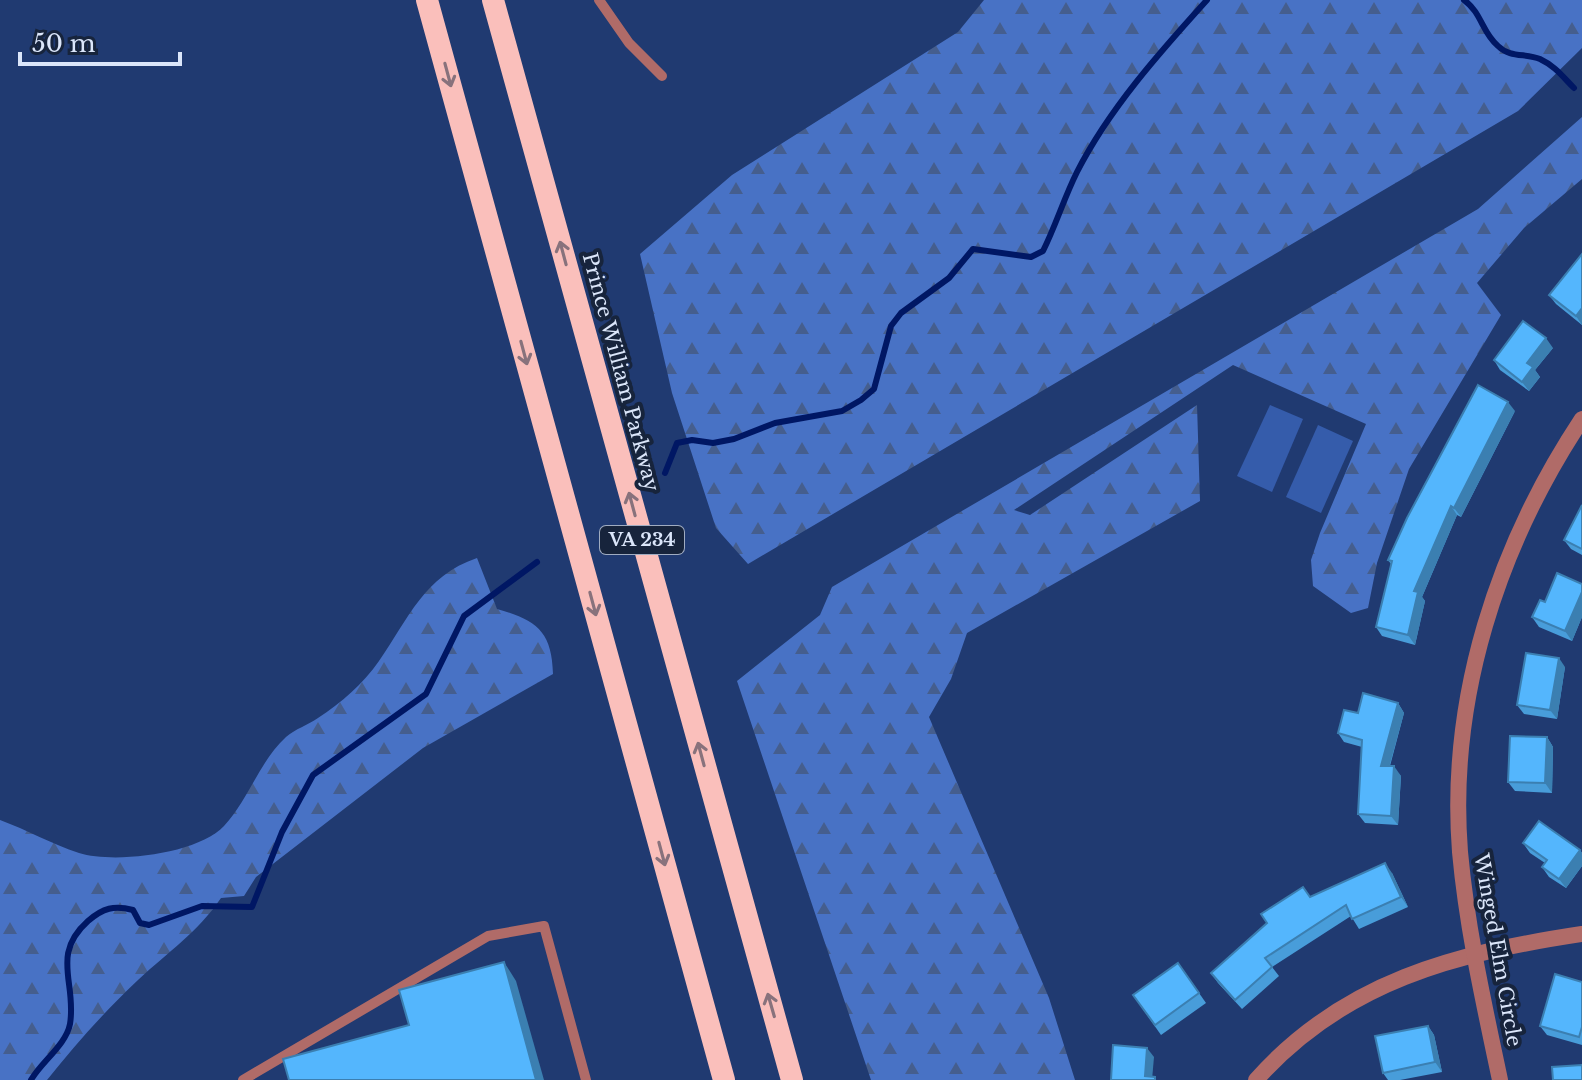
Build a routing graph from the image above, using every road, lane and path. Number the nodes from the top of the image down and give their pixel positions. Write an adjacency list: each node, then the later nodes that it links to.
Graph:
1 (427, 0): 10 (highway, VA 234, one-way to 10)
2 (493, 0): 11 (highway, Prince William Parkway / VA 234, one-way to 2)
3 (599, 0): 4 (lane)
4 (662, 76)
5 (1582, 419): 7 (street, Winged Elm Circle)
6 (1582, 934): 7 (street)
7 (1474, 953): 12 (street); 13 (street, Winged Elm Circle)
8 (243, 1080): 9 (lane)
9 (586, 1080)
10 (724, 1080)
11 (792, 1080)
12 (1256, 1080)
13 (1500, 1080)

